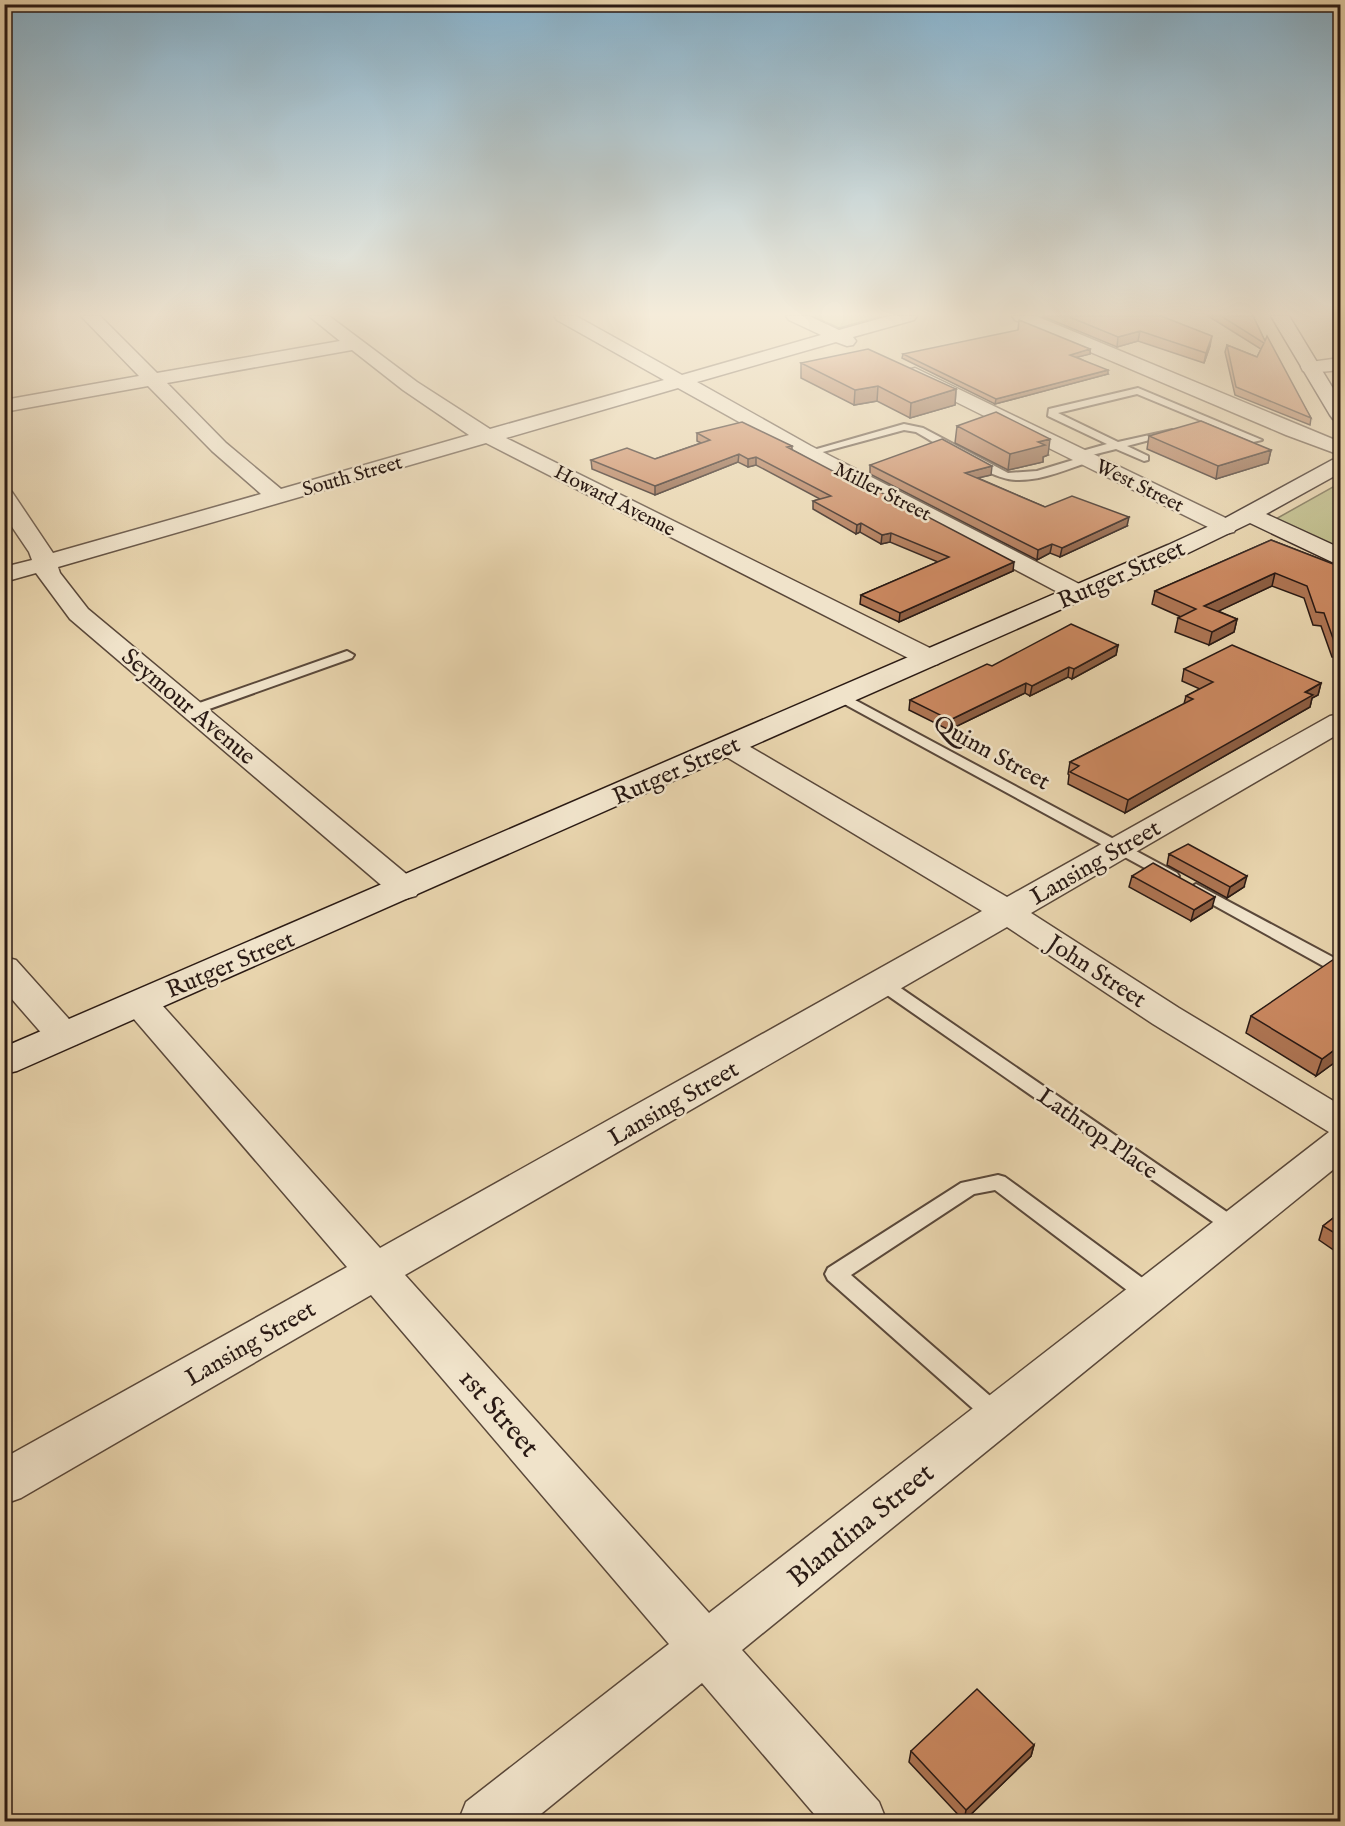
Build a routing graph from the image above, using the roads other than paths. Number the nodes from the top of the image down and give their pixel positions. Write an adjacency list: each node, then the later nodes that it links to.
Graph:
1 (31, 401): 11 (street)
2 (174, 401): 24 (street)
3 (433, 401): 15 (street, Howard Avenue)
4 (610, 401): 15 (street, South Street)
5 (713, 401): 19 (street, Miller Street)
6 (970, 401): 20 (street, West Street)
7 (1095, 401): 17 (lane)
8 (1163, 401): 14 (lane)
9 (1222, 401): 12 (street)
10 (1332, 401): 13 (street)
11 (4, 406)
12 (1248, 412): 14 (lane); 18 (street)
13 (1341, 415)
14 (1212, 421): 16 (lane); 17 (lane)
15 (487, 436): 24 (street, South Street); 31 (street, Howard Avenue)
16 (1257, 440)
17 (1117, 445): 20 (lane); 21 (lane)
18 (1341, 449)
19 (808, 453): 20 (lane); 29 (street, Miller Street)
20 (1083, 457): 25 (street, West Street)
21 (1144, 458)
22 (1335, 472): 25 (street, Rutger Street)
23 (4, 497): 27 (street, Seymour Avenue)
24 (277, 497): 27 (street, South Street)
25 (1237, 521): 26 (street, West Street); 29 (street, Rutger Street)
26 (1341, 557)
27 (45, 564): 28 (street, South Street); 33 (street, Seymour Avenue)
28 (4, 575)
29 (1078, 593): 31 (street, Rutger Street)
30 (347, 655): 33 (lane)
31 (929, 658): 32 (street, Rutger Street)
32 (842, 697): 35 (street, Rutger Street); 36 (lane, Quinn Street)
33 (193, 710): 37 (street, Seymour Avenue)
34 (1341, 722): 36 (street, Lansing Street)
35 (730, 747): 37 (street, Rutger Street); 38 (street, John Street)
36 (1119, 848): 38 (street, Lansing Street); 40 (lane, Quinn Street)
37 (405, 889): 42 (street, Rutger Street)
38 (1008, 913): 41 (street, Lansing Street); 45 (street, John Street)
39 (4, 968): 43 (street)
40 (1341, 968)
41 (883, 984): 47 (lane, Lathrop Place); 48 (street, Lansing Street)
42 (140, 1003): 43 (street, Rutger Street); 48 (street, 1st Street)
43 (64, 1036): 44 (street, Rutger Street)
44 (4, 1062)
45 (1341, 1122)
46 (1341, 1143): 47 (street)
47 (1233, 1227): 49 (street, Blandina Street)
48 (377, 1271): 51 (street, Lansing Street); 52 (street, 1st Street)
49 (1148, 1294): 50 (street, Blandina Street); 50 (lane)
50 (996, 1415): 52 (street, Blandina Street)
51 (4, 1483)
52 (706, 1647): 53 (street, Blandina Street); 54 (street, 1st Street)
53 (486, 1821)
54 (859, 1821)

